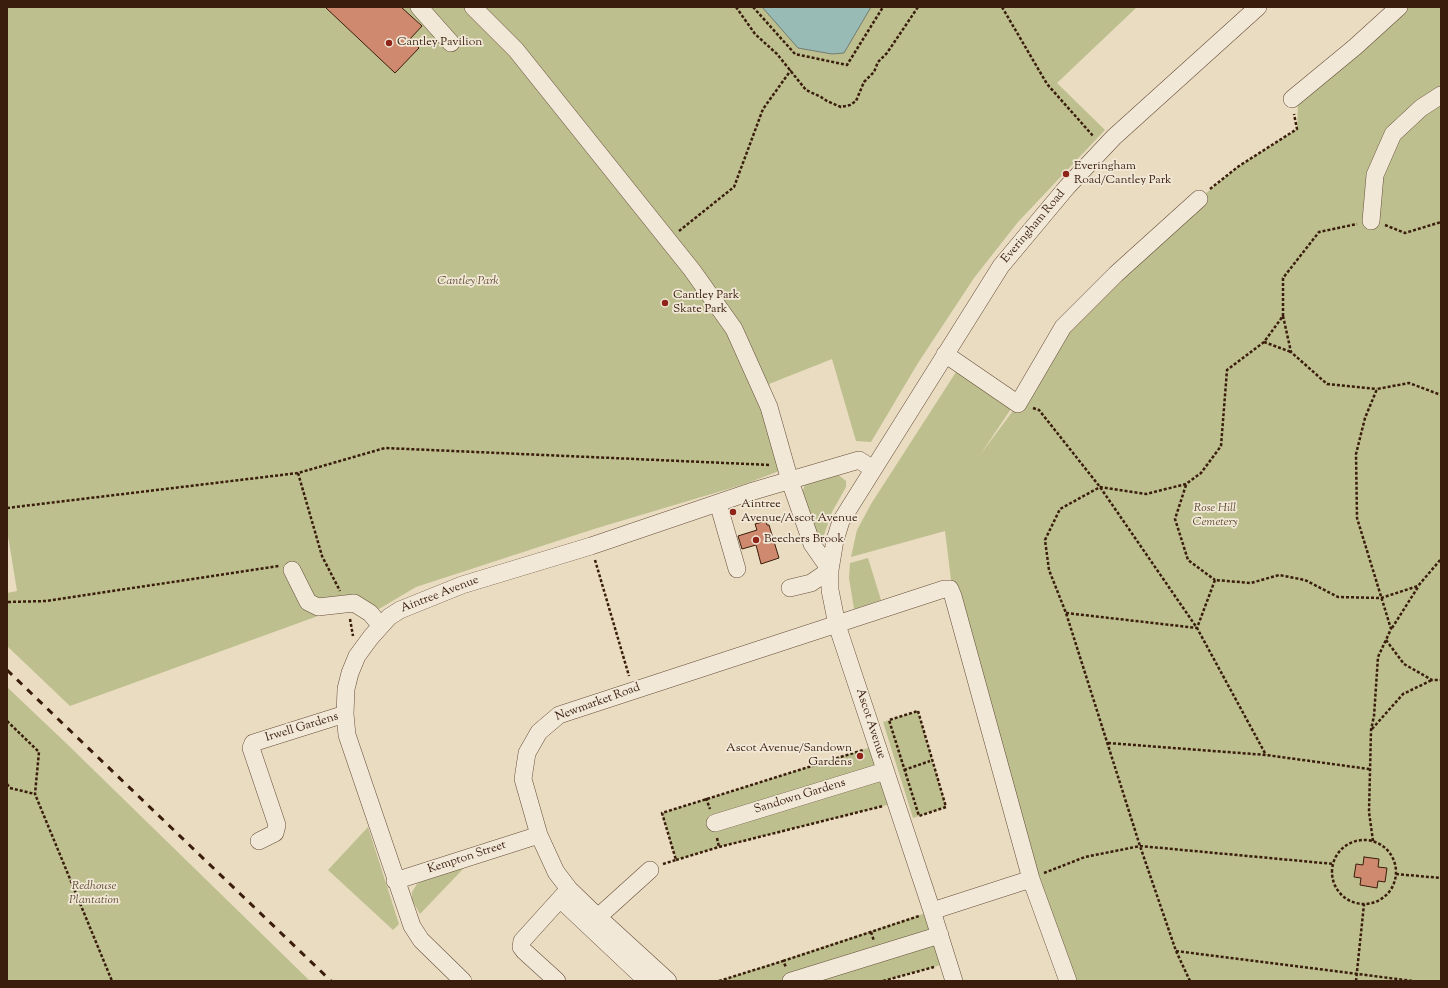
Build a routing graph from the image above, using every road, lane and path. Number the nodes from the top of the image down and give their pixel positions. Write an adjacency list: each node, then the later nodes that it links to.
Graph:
1 (419, 7): 10 (street)
2 (473, 7): 18 (street)
3 (736, 7): 11 (path)
4 (753, 7): 5 (path)
5 (883, 7)
6 (918, 7): 11 (path)
7 (1002, 7): 14 (path)
8 (1258, 7): 14 (street, Everingham Road)
9 (1399, 7): 13 (street)
10 (451, 43)
11 (791, 70): 18 (path)
12 (1441, 95): 16 (street)
13 (1292, 100): 15 (path)
14 (1106, 146): 22 (street, Everingham Road)
15 (1199, 199): 25 (street)
16 (1371, 221): 17 (path); 19 (path)
17 (1441, 222)
18 (667, 240): 28 (street)
19 (1282, 316): 20 (path); 21 (path)
20 (1264, 342): 21 (path); 29 (path)
21 (1291, 352): 23 (path)
22 (945, 354): 25 (street); 26 (street, Everingham Road)
23 (1377, 389): 24 (path); 41 (path)
24 (1441, 395)
25 (1018, 404): 30 (path)
26 (873, 469): 28 (street, Aintree Avenue); 37 (street, Ascot Avenue)
27 (298, 473): 28 (path); 32 (path); 43 (path)
28 (788, 473): 31 (street, Aintree Avenue); 37 (street)
29 (1186, 484): 30 (path); 38 (path)
30 (1100, 487): 44 (path); 47 (path)
31 (718, 503): 33 (street, Aintree Avenue); 35 (street)
32 (7, 508)
33 (591, 546): 46 (street, Aintree Avenue); 53 (path)
34 (1441, 559): 39 (path)
35 (737, 569)
36 (292, 570): 42 (path); 43 (street)
37 (830, 570): 40 (street); 45 (street, Ascot Avenue)
38 (1215, 580): 41 (path); 47 (path)
39 (1418, 586): 41 (path); 48 (path)
40 (790, 588)
41 (1381, 598): 48 (path)
42 (8, 602)
43 (348, 604): 46 (street); 50 (path)
44 (1066, 613): 47 (path); 57 (path)
45 (837, 625): 53 (street, Newmarket Road); 58 (street, Ascot Avenue); 77 (street, Newmarket Road)
46 (381, 626): 50 (street, Aintree Avenue)
47 (1196, 628): 59 (path)
48 (1391, 628): 49 (path)
49 (1386, 640): 51 (path); 56 (path)
50 (357, 656): 54 (street, Aintree Avenue)
51 (1432, 680): 52 (path); 56 (path)
52 (1441, 680)
53 (633, 690): 68 (street, Newmarket Road)
54 (345, 714): 69 (street, Irwell Gardens); 78 (street, Aintree Avenue)
55 (7, 721): 65 (path)
56 (1371, 730): 61 (path)
57 (1108, 743): 59 (path); 71 (path)
58 (878, 745): 63 (street, Ascot Avenue); 72 (path)
59 (1266, 754): 61 (path)
60 (930, 761): 62 (path)
61 (1369, 769): 70 (path)
62 (905, 770): 62 (path); 63 (path)
63 (886, 773): 66 (street, Ascot Avenue); 67 (street, Sandown Gardens)
64 (7, 784): 65 (path)
65 (35, 794): 88 (path)
66 (895, 802): 72 (path); 81 (street, Ascot Avenue)
67 (714, 823)
68 (539, 835): 78 (street, Kempton Street); 79 (street, Newmarket Road)
69 (259, 841)
70 (1373, 841): 73 (path); 75 (path)
71 (1140, 846): 73 (path); 77 (path); 84 (path)
72 (676, 860): 74 (path)
73 (1334, 864): 80 (path)
74 (650, 870): 82 (street)
75 (1396, 874): 76 (path); 80 (path)
76 (1441, 878)
77 (1031, 879): 81 (street); 97 (street)
78 (395, 881): 89 (street, Aintree Avenue)
79 (564, 894): 82 (street, Newmarket Road); 90 (street); 91 (street)
80 (1364, 904): 87 (path)
81 (932, 911): 83 (street, Ascot Avenue); 85 (path)
82 (598, 917): 92 (street, Newmarket Road)
83 (940, 935): 86 (street, Ascot Avenue); 94 (street)
84 (1176, 950): 87 (path); 98 (path)
85 (783, 961): 93 (path); 94 (path)
86 (948, 963): 95 (path); 96 (street, Ascot Avenue)
87 (1356, 973): 99 (path); 100 (path)
88 (112, 981)
89 (463, 981)
90 (557, 981)
91 (647, 981)
92 (667, 981)
93 (719, 981)
94 (791, 981)
95 (882, 981)
96 (954, 981)
97 (1068, 981)
98 (1190, 981)
99 (1356, 981)
100 (1413, 981)

